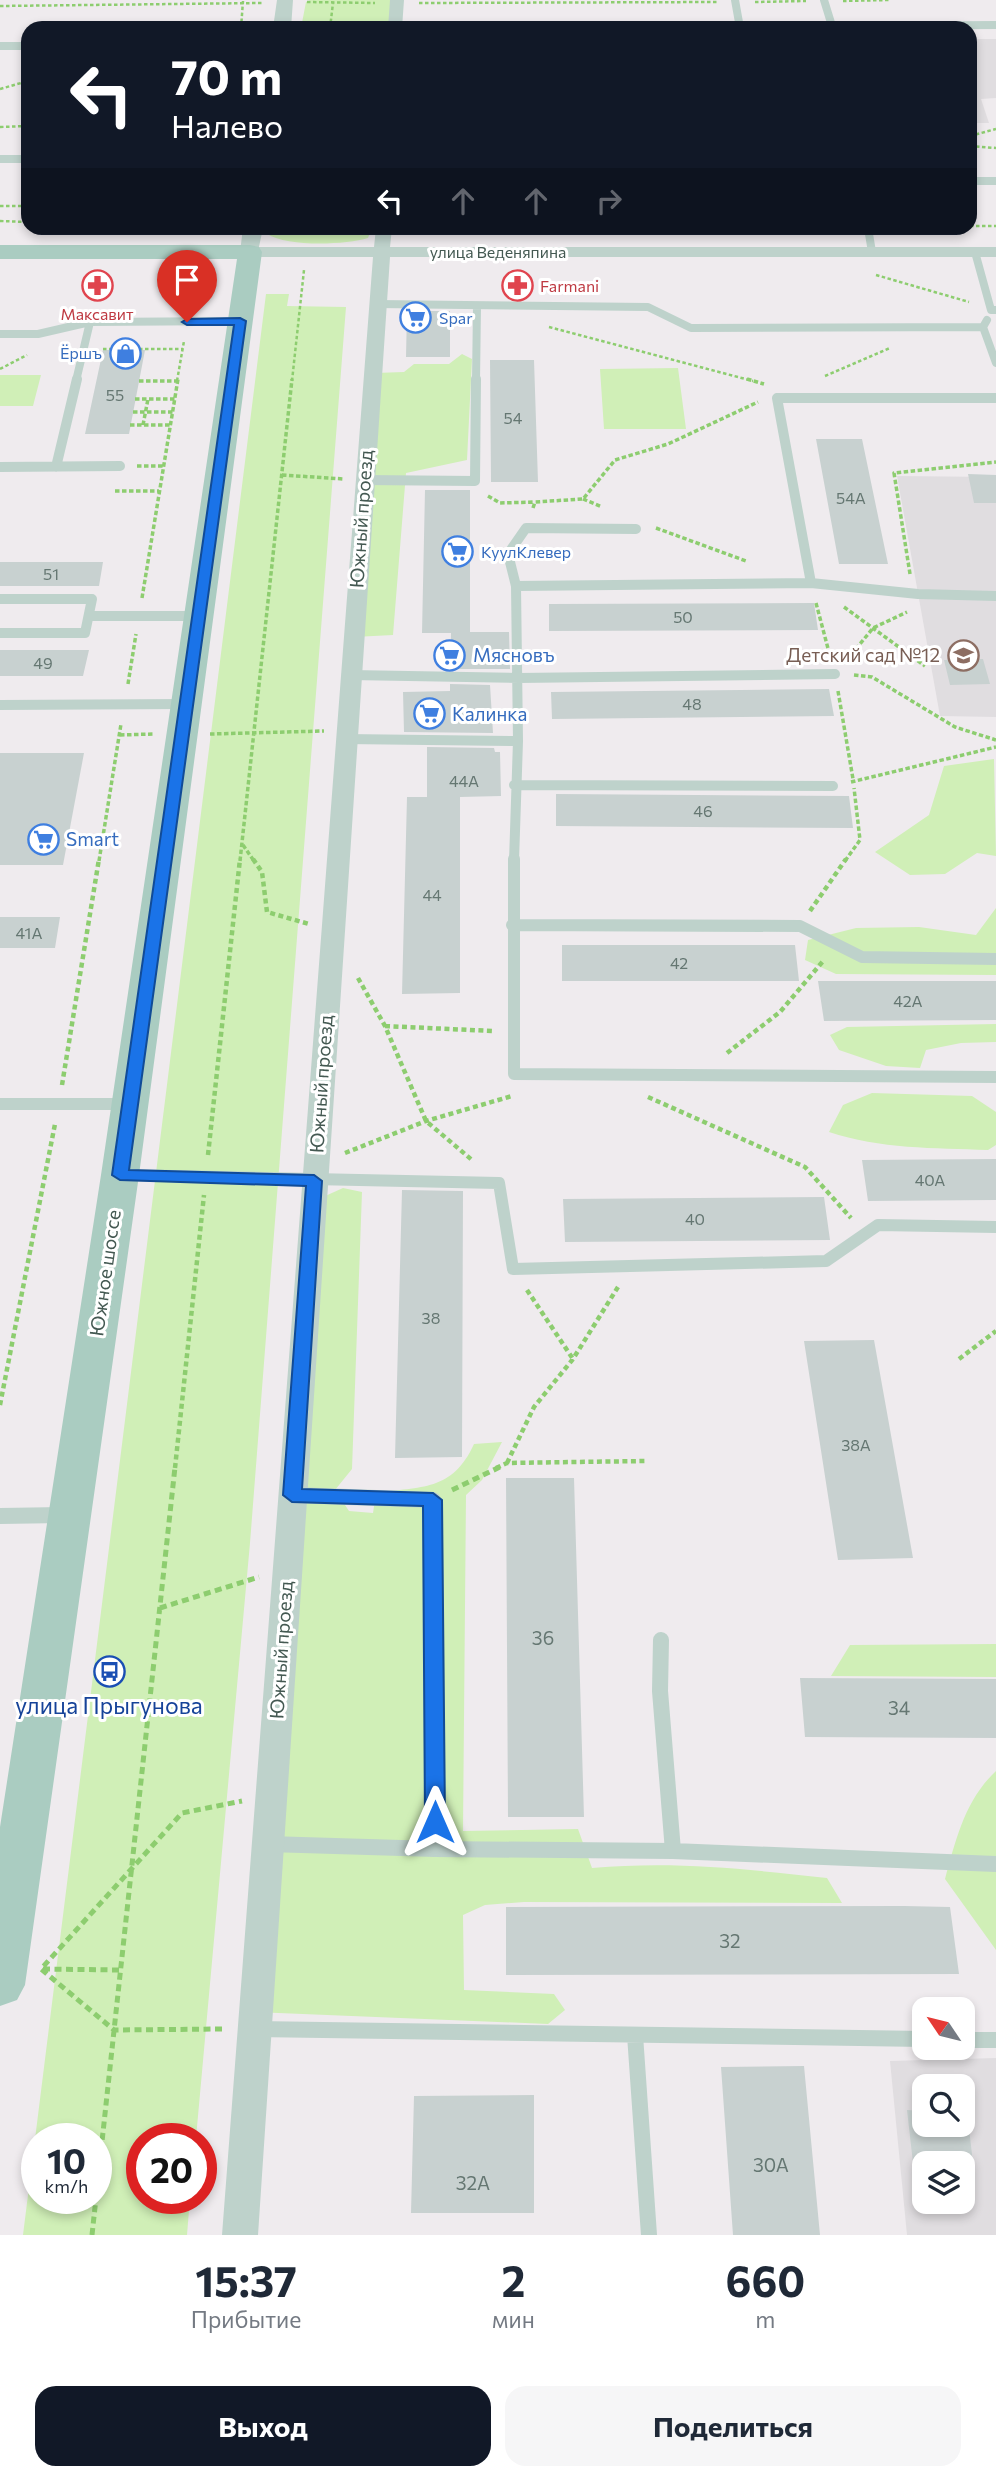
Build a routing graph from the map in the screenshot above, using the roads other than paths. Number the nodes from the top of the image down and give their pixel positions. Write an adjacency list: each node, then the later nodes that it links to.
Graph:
1 (285, 0): 5 (street)
2 (397, 1): 6 (street)
3 (736, 1): 7 (lane)
4 (825, 1): 8 (lane)
5 (283, 21)
6 (396, 21)
7 (739, 21)
8 (831, 21)
9 (977, 25): 10 (lane)
10 (996, 25)
11 (0, 46): 12 (lane)
12 (21, 46)
13 (0, 159): 14 (lane)
14 (21, 159)
15 (977, 181): 16 (lane)
16 (996, 181)
17 (869, 235): 21 (lane)
18 (384, 239): 19 (street, улица Веденяпина); 21 (street, улица Веденяпина); 24 (street, Южный проезд)
19 (251, 240): 20 (main road, улица Веденяпина); 27 (main road, Южное шоссе)
20 (0, 252)
21 (872, 252): 22 (street, улица Веденяпина)
22 (975, 252): 23 (street, улица Веденяпина); 26 (lane)
23 (996, 252)
24 (376, 304): 25 (lane); 36 (street, Южный проезд)
25 (477, 306): 29 (lane); 36 (lane)
26 (994, 310): 29 (lane)
27 (240, 321): 28 (lane); 42 (main road, Южное шоссе)
28 (90, 322): 30 (lane); 35 (lane)
29 (983, 327): 31 (lane)
30 (0, 334)
31 (996, 363)
32 (996, 398): 38 (lane)
33 (120, 466): 35 (lane)
34 (0, 467): 35 (lane)
35 (56, 467)
36 (363, 480): 46 (street, Южный проезд)
37 (640, 527): 39 (lane)
38 (811, 583): 39 (lane); 40 (lane)
39 (516, 586): 47 (lane)
40 (996, 596)
41 (0, 599): 43 (lane)
42 (197, 615): 43 (lane); 49 (main road, Южное шоссе)
43 (89, 616): 44 (lane)
44 (0, 634)
45 (835, 674): 47 (lane)
46 (350, 676): 47 (lane); 50 (street, Южный проезд)
47 (518, 678): 51 (lane)
48 (0, 705): 49 (lane)
49 (183, 719): 58 (main road, Южное шоссе)
50 (345, 735): 51 (lane); 59 (street, Южный проезд)
51 (518, 741): 52 (lane)
52 (514, 785): 53 (lane); 54 (lane)
53 (833, 786)
54 (512, 925): 55 (lane); 56 (lane)
55 (996, 959)
56 (996, 1077)
57 (0, 1104): 58 (lane)
58 (129, 1104): 60 (main road, Южное шоссе)
59 (315, 1173): 60 (lane); 61 (lane); 62 (street, Южный проезд)
60 (120, 1175): 63 (main road, Южное шоссе)
61 (996, 1227)
62 (292, 1495): 66 (street, Южный проезд); 67 (lane)
63 (70, 1515): 64 (lane); 70 (main road, Южное шоссе)
64 (0, 1516)
65 (661, 1640): 68 (lane)
66 (267, 1844): 67 (lane); 71 (street, Южный проезд)
67 (435, 1849): 68 (lane)
68 (673, 1852): 69 (lane)
69 (996, 1864)
70 (15, 1974)
71 (254, 2029): 72 (lane); 76 (street, Южный проезд)
72 (635, 2035): 73 (lane); 77 (lane)
73 (912, 2039)
74 (975, 2040): 75 (lane)
75 (996, 2040)
76 (240, 2235)
77 (649, 2235)

